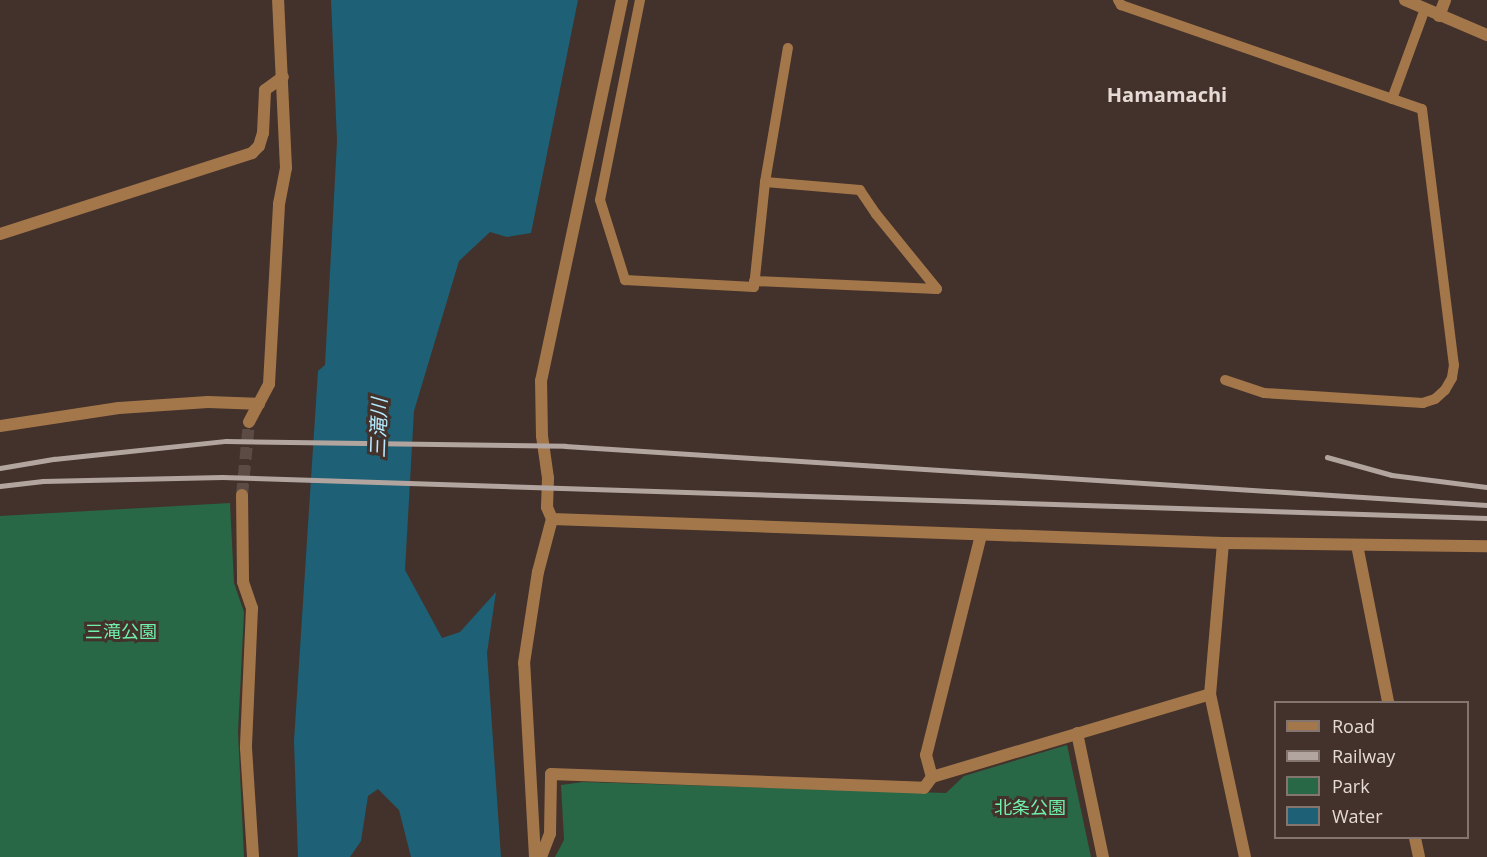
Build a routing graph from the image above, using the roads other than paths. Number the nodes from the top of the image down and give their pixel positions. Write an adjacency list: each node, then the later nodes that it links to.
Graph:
1 (278, 0): 11 (street)
2 (622, 0): 21 (street)
3 (640, 0): 15 (lane)
4 (1118, 0): 12 (lane)
5 (1405, 0): 7 (street)
6 (1445, 0): 8 (street)
7 (1425, 9): 8 (street); 12 (lane)
8 (1439, 16): 9 (street)
9 (1487, 36)
10 (788, 48): 13 (lane)
11 (283, 77): 14 (street); 17 (street)
12 (1392, 99): 16 (lane)
13 (765, 182): 15 (lane); 15 (lane)
14 (0, 234)
15 (754, 281)
16 (1225, 380)
17 (259, 404): 18 (street); 19 (street)
18 (249, 422)
19 (0, 426)
20 (242, 495): 31 (street)
21 (552, 519): 22 (street); 32 (street)
22 (981, 535): 23 (street); 29 (street)
23 (1223, 543): 24 (street); 26 (street)
24 (1357, 544): 25 (street); 27 (street)
25 (1487, 546)
26 (1210, 694): 28 (street); 35 (street)
27 (1388, 701)
28 (1077, 733): 29 (street); 34 (street)
29 (932, 777): 33 (street)
30 (1415, 839): 36 (street)
31 (253, 857)
32 (535, 857)
33 (541, 857)
34 (1103, 857)
35 (1245, 857)
36 (1419, 857)

